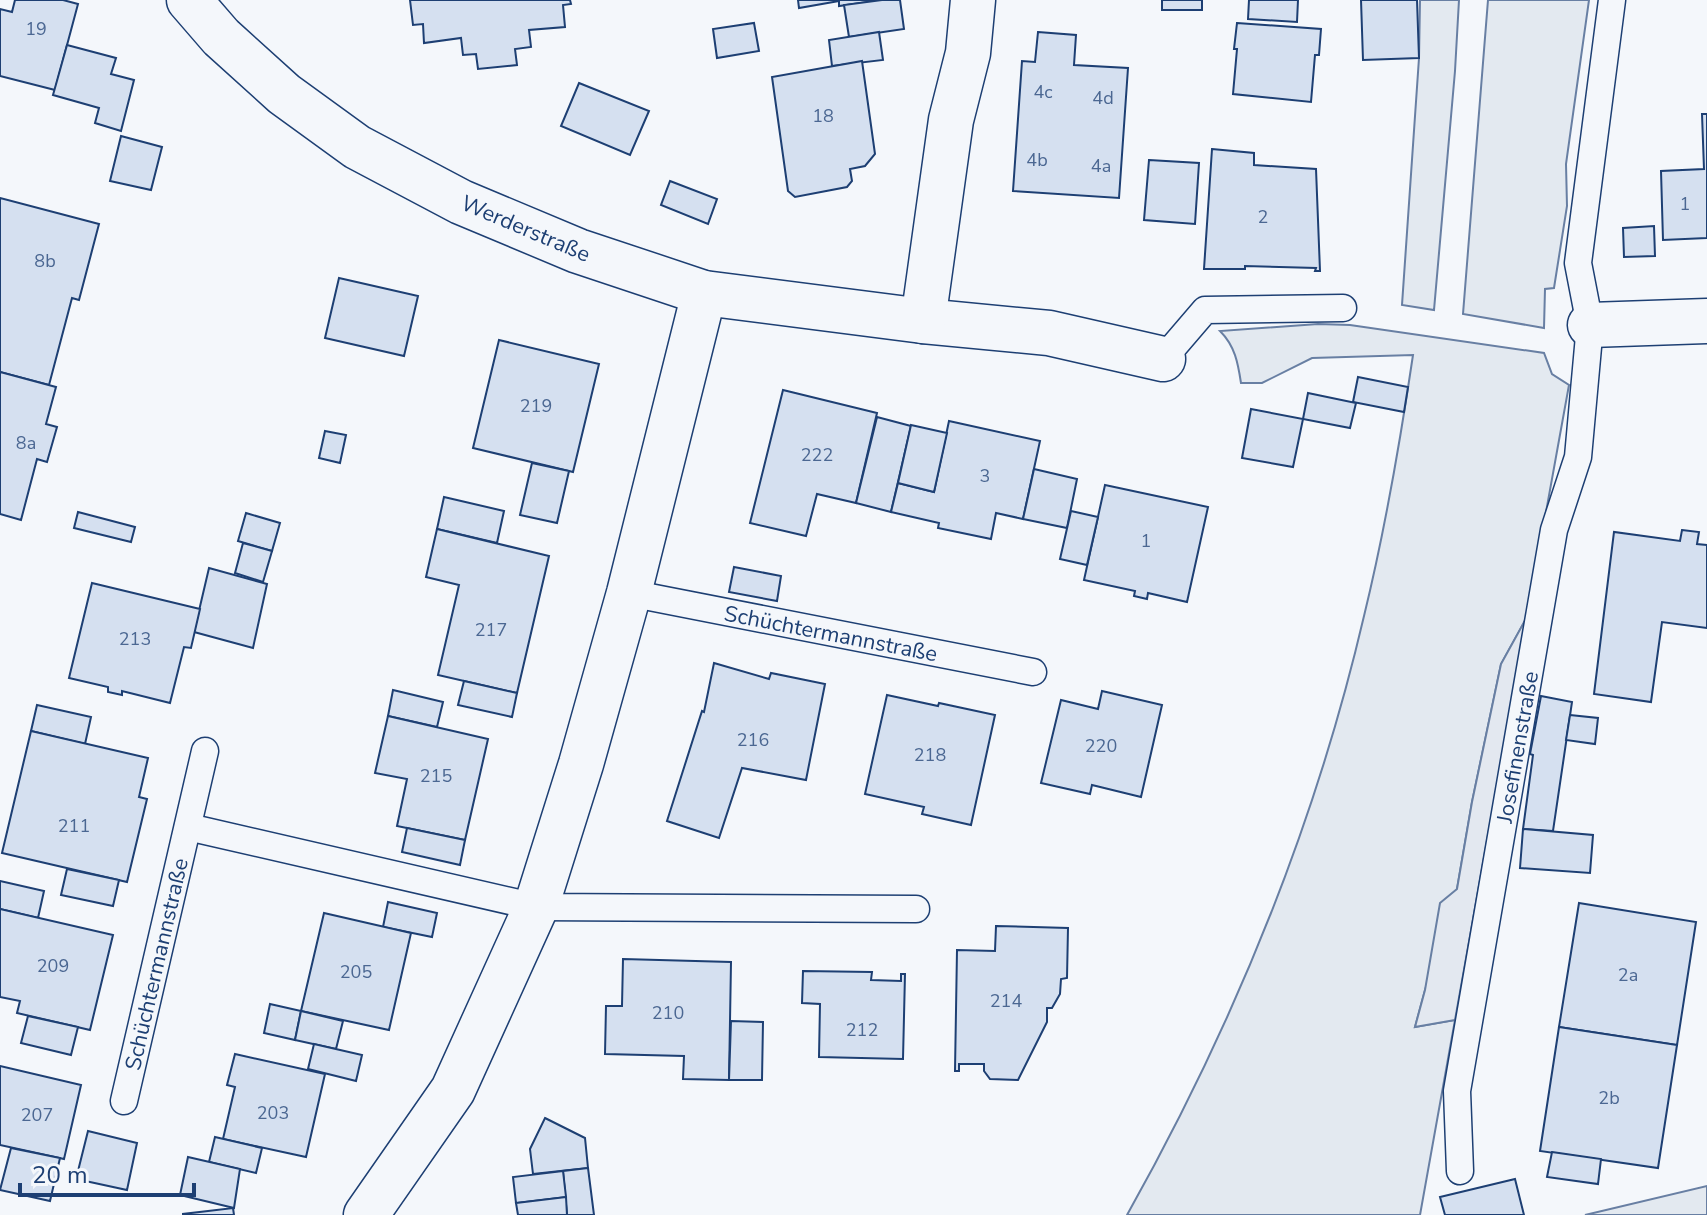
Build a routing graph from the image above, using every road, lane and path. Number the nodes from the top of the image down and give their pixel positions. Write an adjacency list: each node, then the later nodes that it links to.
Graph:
1 (189, 0): 4 (street, Werderstraße)
2 (973, 0): 6 (street)
3 (1612, 0): 8 (lane, Josefinenstraße)
4 (704, 293): 6 (street, Werderstraße); 10 (street)
5 (1343, 308): 9 (lane)
6 (923, 321): 9 (street, Werderstraße)
7 (1707, 321): 8 (street)
8 (1590, 325): 17 (lane, Josefinenstraße)
9 (1163, 359)
10 (629, 593): 11 (lane, Schüchtermannstraße); 14 (street)
11 (1033, 672)
12 (205, 751): 13 (lane, Schüchtermannstraße)
13 (188, 827): 14 (lane, Schüchtermannstraße); 16 (lane, Schüchtermannstraße)
14 (536, 907): 15 (lane, Schüchtermannstraße); 18 (street)
15 (916, 909)
16 (124, 1101)
17 (1460, 1171)
18 (366, 1215)

